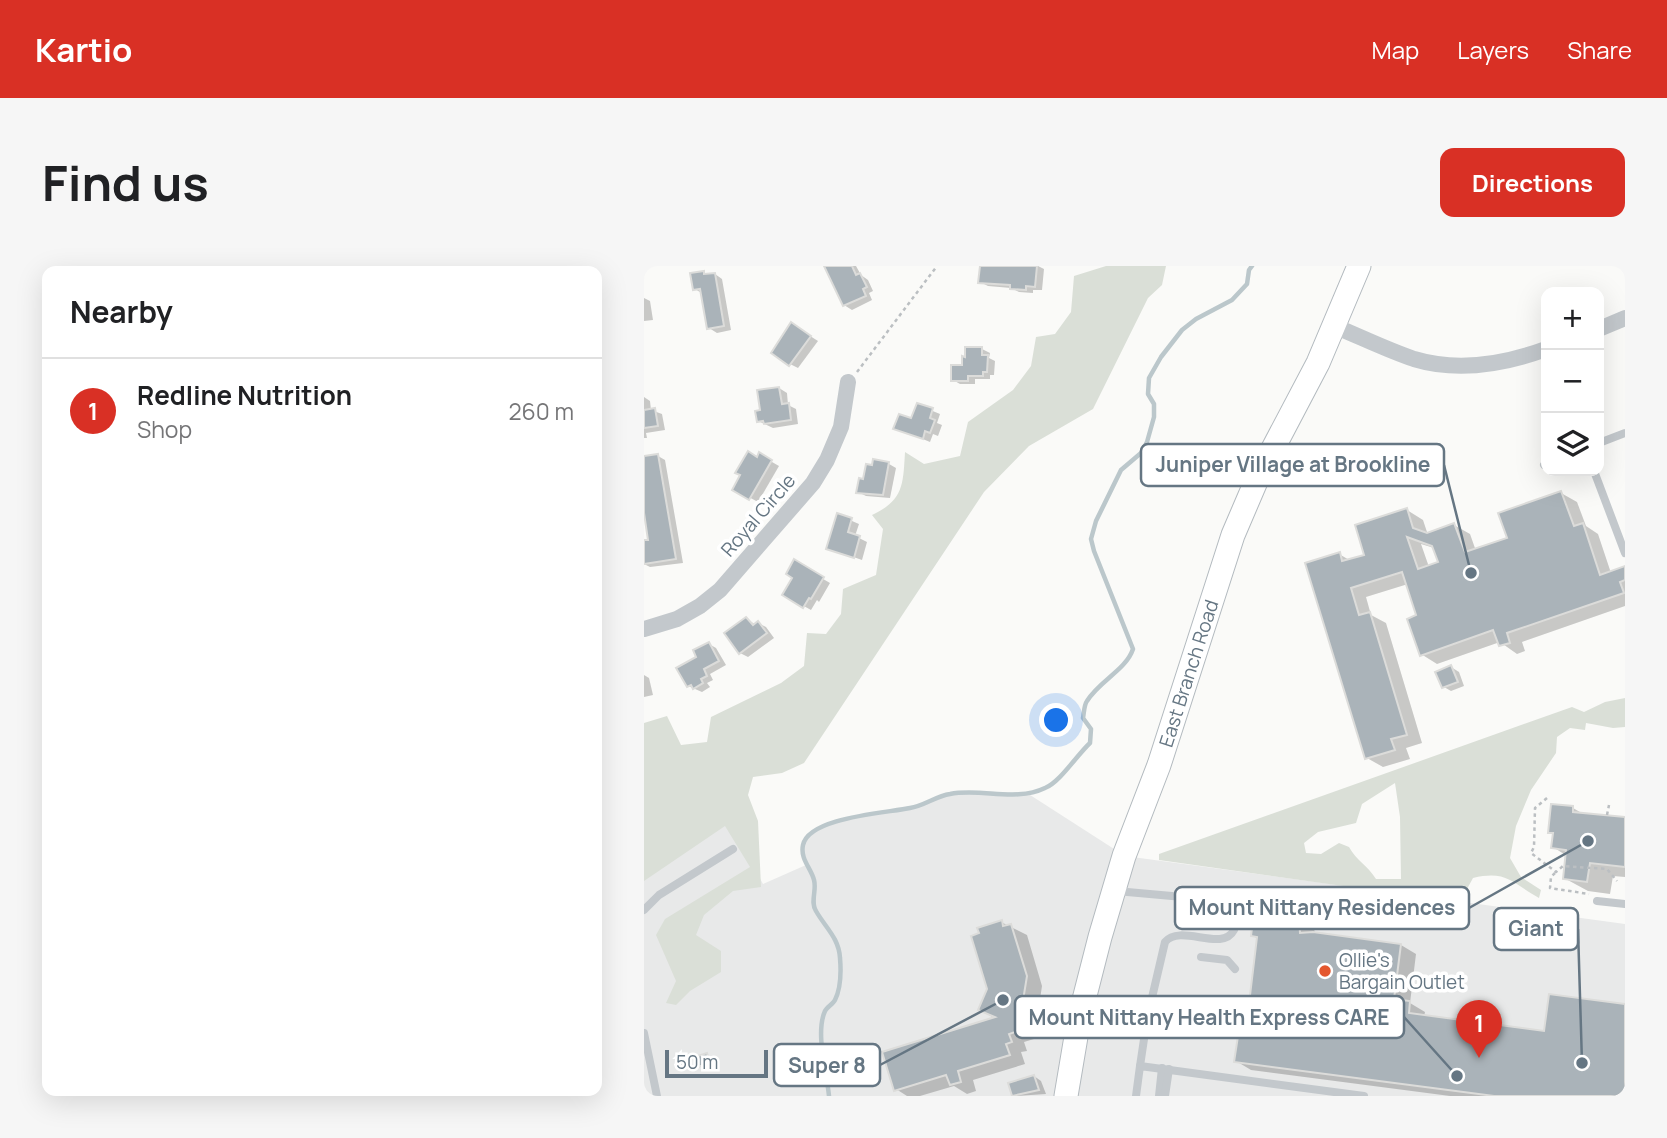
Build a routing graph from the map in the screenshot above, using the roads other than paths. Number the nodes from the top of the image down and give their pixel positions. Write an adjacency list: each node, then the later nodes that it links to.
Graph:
1 (1359, 266): 3 (main road, East Branch Road)
2 (1625, 318): 4 (street)
3 (1334, 326): 5 (street); 13 (main road, East Branch Road)
4 (1604, 327)
5 (1542, 350)
6 (848, 382): 11 (street, Royal Circle)
7 (1625, 433): 8 (lane)
8 (1604, 441)
9 (1596, 476): 10 (lane)
10 (1625, 553)
11 (644, 629)
12 (733, 849): 16 (lane)
13 (1114, 891): 20 (lane); 23 (main road, East Branch Road)
14 (1597, 901): 15 (lane)
15 (1625, 904)
16 (644, 910)
17 (1200, 957): 18 (lane)
18 (1235, 969)
19 (644, 1033): 22 (lane)
20 (1140, 1066): 21 (lane); 24 (lane)
21 (1166, 1069): 25 (lane); 26 (lane); 27 (lane)
22 (657, 1096)
23 (1066, 1096)
24 (1136, 1096)
25 (1159, 1096)
26 (1165, 1096)
27 (1364, 1096)

